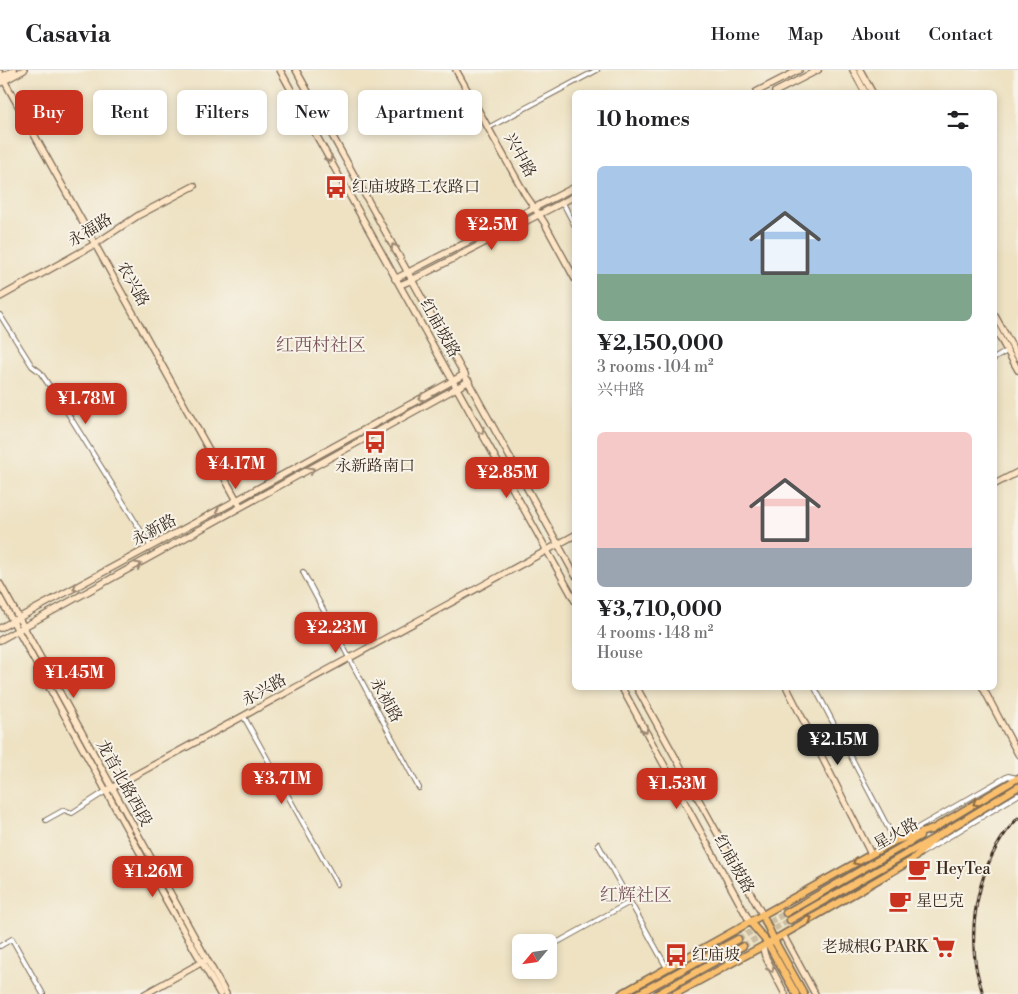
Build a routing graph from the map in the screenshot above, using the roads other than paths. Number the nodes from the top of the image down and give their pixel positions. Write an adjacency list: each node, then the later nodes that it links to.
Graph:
1 (14, 70): 11 (main road)
2 (24, 70): 11 (main road)
3 (280, 70): 27 (main road, 红庙坡路, one-way to 27)
4 (296, 70): 25 (main road, 红庙坡路, one-way to 4)
5 (456, 70): 16 (main road, 兴中路)
6 (597, 70): 16 (street)
7 (799, 70): 12 (main road)
8 (818, 70): 13 (main road)
9 (852, 70): 14 (main road)
10 (860, 70): 15 (main road)
11 (1, 78): 24 (main road, 农兴路)
12 (760, 90)
13 (779, 90)
14 (864, 90)
15 (871, 90)
16 (488, 128): 21 (main road, 兴中路)
17 (194, 186): 24 (main road, 永福路)
18 (572, 189): 21 (main road)
19 (572, 198): 20 (main road)
20 (563, 203): 22 (main road); 23 (street)
21 (535, 208): 22 (main road, 兴中路); 25 (main road)
22 (540, 215): 26 (main road, 兴中路); 28 (main road)
23 (572, 220)
24 (95, 244): 30 (main road, 永福路); 44 (main road, 农兴路)
25 (408, 272): 27 (main road); 28 (main road, 红庙坡路)
26 (572, 274)
27 (395, 279): 29 (main road, 红庙坡路)
28 (412, 280): 29 (main road); 38 (main road, 红庙坡路)
29 (400, 285): 39 (main road, 红庙坡路)
30 (0, 297)
31 (0, 315): 48 (street)
32 (997, 320): 36 (main road)
33 (997, 333): 34 (main road)
34 (1007, 351): 35 (street); 37 (main road)
35 (997, 357)
36 (1018, 357)
37 (1018, 370)
38 (465, 374): 39 (main road, 永新路); 40 (main road, 红庙坡路)
39 (453, 380): 41 (main road, 红庙坡路); 44 (main road, 永新路, one-way to 44)
40 (469, 382): 41 (main road, 永新路); 47 (main road, 红庙坡路)
41 (457, 388): 45 (main road, 永新路, one-way to 41); 49 (main road, 红庙坡路, one-way to 49)
42 (1018, 472): 43 (main road)
43 (997, 483)
44 (238, 500): 45 (main road, 农兴路); 48 (main road, 永新路, one-way to 48)
45 (242, 508): 58 (main road, 永新路, one-way to 45)
46 (572, 537): 47 (main road, 永兴路)
47 (558, 544): 49 (main road, 永兴路); 50 (main road, 红庙坡路)
48 (151, 547): 55 (main road, 永新路, one-way to 55)
49 (547, 550): 53 (main road, 红庙坡路); 60 (main road, 永兴路)
50 (572, 570)
51 (303, 572): 60 (street, 永祯路)
52 (0, 584): 55 (main road, 龙首北路西段)
53 (572, 596)
54 (0, 598): 56 (main road, 龙首北路西段)
55 (19, 618): 56 (main road, 永新路); 58 (main road, 龙首北路西段)
56 (12, 620): 57 (main road, 永新路); 58 (main road, 龙首北路西段)
57 (0, 628)
58 (21, 629): 59 (main road, 永新路); 71 (main road, 龙首北路西段)
59 (0, 640)
60 (349, 659): 66 (main road, 永兴路); 69 (street, 永祯路)
61 (623, 690): 85 (main road, 红庙坡路, one-way to 85)
62 (638, 690): 83 (main road, 红庙坡路)
63 (789, 690): 78 (main road)
64 (816, 690): 76 (street)
65 (984, 690): 67 (main road)
66 (244, 717): 71 (main road, 永兴路); 80 (street)
67 (1018, 754)
68 (1018, 778): 74 (main road, 星火路, one-way to 74); 76 (street)
69 (419, 788)
70 (1018, 788): 75 (main road, 星火路)
71 (109, 790): 73 (street, 永兴路); 92 (main road, 龙首北路西段)
72 (1018, 795): 79 (street)
73 (46, 820)
74 (933, 829): 76 (main road); 82 (main road, 星火路)
75 (936, 837): 79 (main road); 84 (main road, 星火路)
76 (895, 841): 78 (main road)
77 (598, 844): 81 (street)
78 (871, 854): 83 (main road, one-way to 83)
79 (912, 860): 86 (main road, one-way to 79)
80 (337, 884)
81 (630, 902): 88 (street); 93 (street)
82 (786, 913)
83 (762, 914): 85 (main road); 89 (main road)
84 (790, 920)
85 (750, 922): 89 (main road); 93 (main road)
86 (783, 934): 89 (main road); 105 (main road)
87 (738, 938): 99 (main road)
88 (558, 941)
89 (770, 941): 101 (main road); 102 (main road, one-way to 102); 103 (main road); 104 (main road)
90 (0, 946): 94 (street)
91 (743, 946): 100 (main road)
92 (204, 961): 95 (main road); 96 (main road, 龙首北路西段); 97 (main road, 龙首北路西段)
93 (667, 968): 98 (main road)
94 (43, 994)
95 (145, 994)
96 (220, 994)
97 (226, 994)
98 (621, 994)
99 (638, 994)
100 (657, 994)
101 (675, 994)
102 (785, 994)
103 (796, 994)
104 (804, 994)
105 (816, 994)

